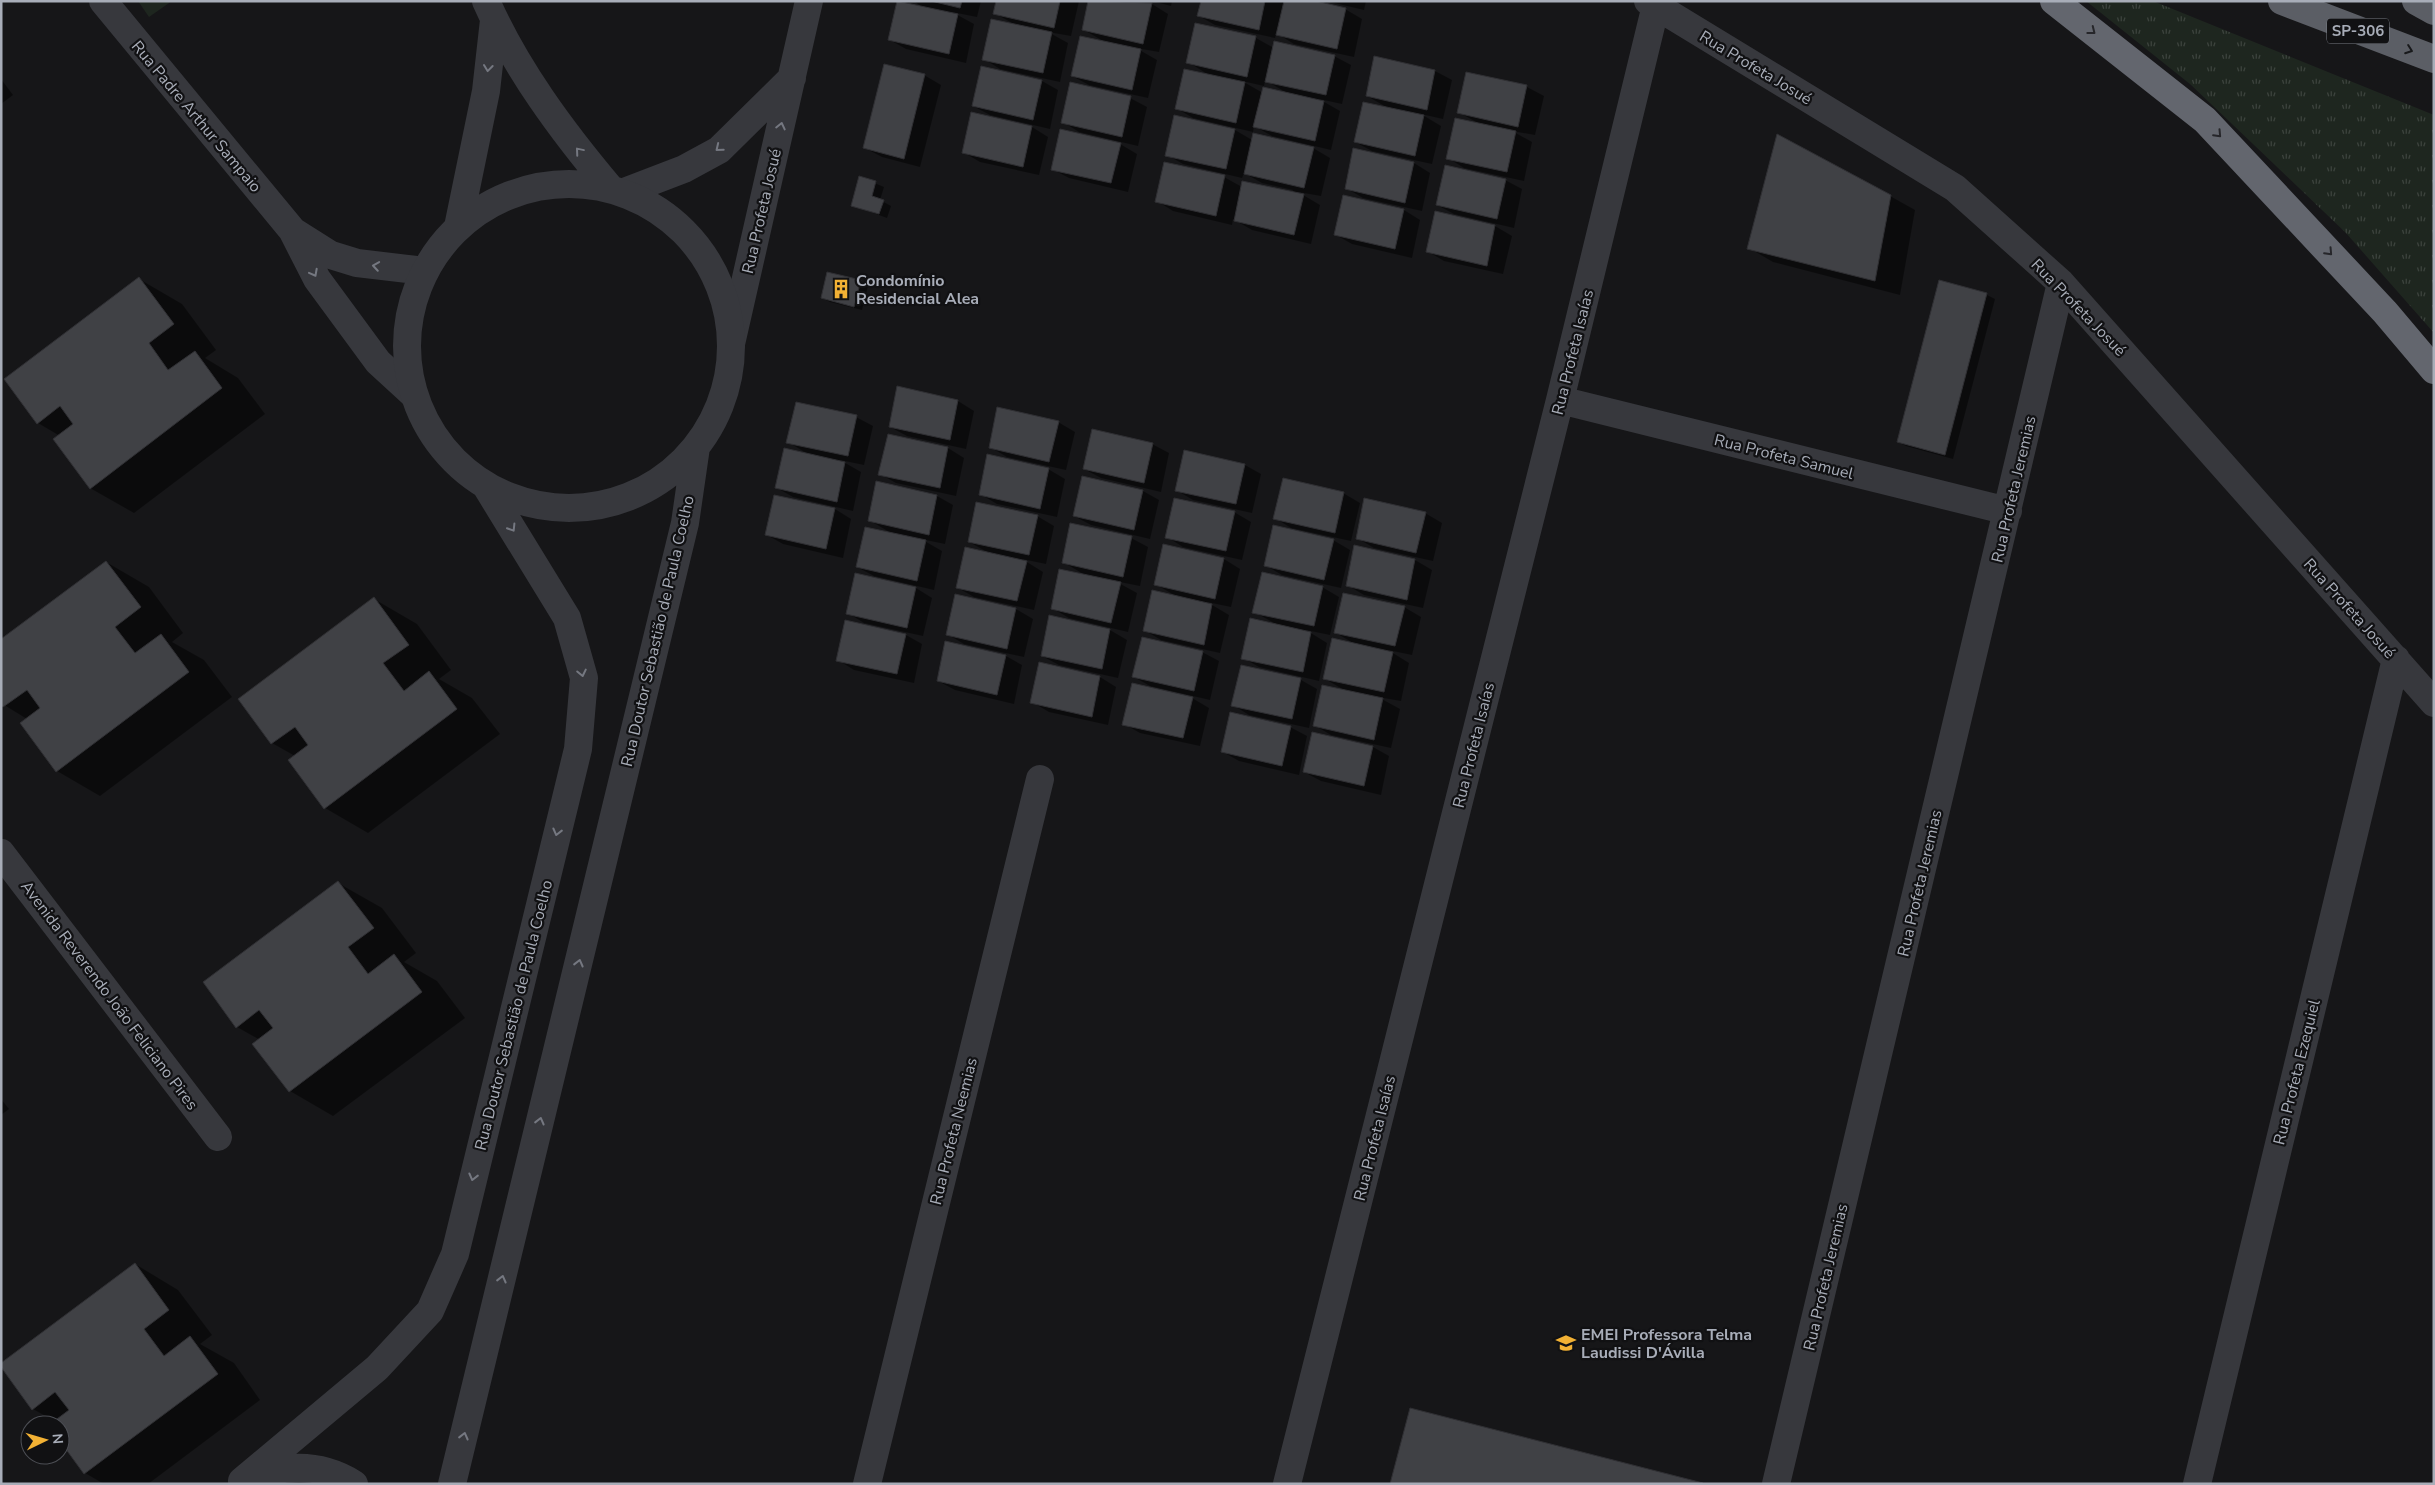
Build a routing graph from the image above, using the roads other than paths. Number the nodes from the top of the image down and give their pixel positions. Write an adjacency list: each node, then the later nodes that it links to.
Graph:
1 (103, 1): 13 (street, Rua Padre Arthur Sampaio)
2 (809, 1): 10 (street, Rua Profeta Josué)
3 (2054, 1): 17 (highway, one-way to 17)
4 (2282, 1): 9 (highway, SP-306, one-way to 9)
5 (2416, 1): 8 (highway)
6 (1652, 3): 15 (street, Rua Profeta Josué); 19 (street, Rua Profeta Isaías)
7 (490, 10): 11 (street, one-way to 7); 12 (street, one-way to 12)
8 (2434, 11)
9 (2434, 59)
10 (792, 78): 11 (street, one-way to 11); 16 (street, Rua Profeta Josué, one-way to 10)
11 (617, 190): 12 (street); 16 (street)
12 (458, 227): 14 (street)
13 (292, 230): 14 (street, Rua Padre Arthur Sampaio, one-way to 13); 18 (street, Rua Padre Arthur Sampaio, one-way to 18)
14 (425, 271): 18 (street)
15 (2062, 283): 22 (street, Rua Profeta Jeremias); 23 (street, Rua Profeta Josué)
16 (731, 344): 20 (street)
17 (2434, 370)
18 (414, 395): 21 (street)
19 (1560, 400): 22 (street, Rua Profeta Samuel); 32 (street, Rua Profeta Isaías)
20 (696, 447): 21 (street); 30 (street, Rua Doutor Sebastião de Paula Coelho, one-way to 20)
21 (486, 486): 28 (street, Rua Doutor Sebastião de Paula Coelho, one-way to 28)
22 (2008, 511): 33 (street, Rua Profeta Jeremias)
23 (2396, 660): 24 (street, Rua Profeta Josué); 34 (street, Rua Profeta Ezequiel)
24 (2434, 703)
25 (1040, 779): 31 (street, Rua Profeta Neemias)
26 (1, 853): 27 (street, Avenida Reverendo João Feliciano Pires)
27 (218, 1137)
28 (241, 1482): 29 (street)
29 (354, 1484)
30 (452, 1484)
31 (867, 1484)
32 (1287, 1484)
33 (1776, 1484)
34 (2197, 1484)

